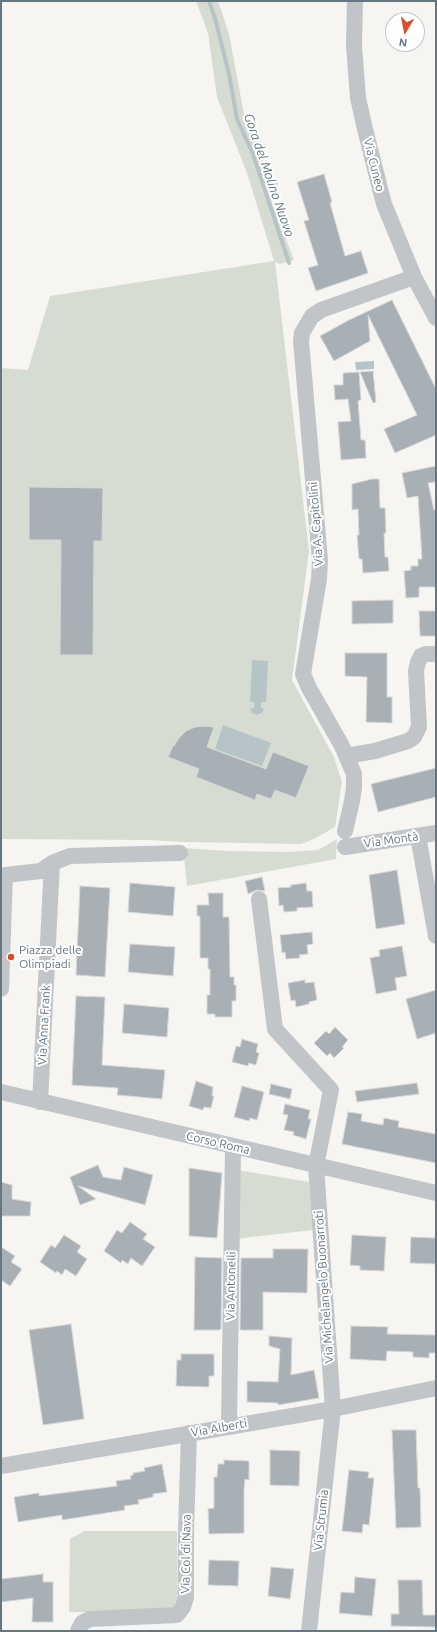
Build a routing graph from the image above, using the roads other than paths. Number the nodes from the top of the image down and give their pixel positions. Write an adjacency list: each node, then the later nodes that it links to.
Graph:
1 (355, 1): 2 (street, Via Cuneo)
2 (414, 277): 3 (street, Via Cuneo); 5 (street, Via A. Capitolini)
3 (436, 318)
4 (436, 654): 5 (street)
5 (346, 756): 8 (street, Via A. Capitolini)
6 (436, 833): 7 (street, Via Montà)
7 (418, 836): 8 (street, Via Montà); 13 (street)
8 (345, 839)
9 (180, 853): 10 (street)
10 (52, 863): 11 (street); 16 (street, Via Anna Frank)
11 (3, 875): 14 (street)
12 (259, 899): 18 (street, Via Michelangelo Buonarroti)
13 (436, 936)
14 (1, 989)
15 (1, 1092): 16 (street, Corso Roma)
16 (40, 1102): 17 (street, Corso Roma)
17 (233, 1146): 18 (street, Corso Roma); 22 (street, Via Antonelli)
18 (316, 1166): 19 (street, Corso Roma); 21 (street, Via Michelangelo Buonarroti)
19 (436, 1193)
20 (436, 1388): 21 (street, Via Alberti)
21 (333, 1409): 22 (street, Via Alberti); 26 (street, Via Strumia)
22 (229, 1426): 23 (street, Via Alberti)
23 (189, 1433): 24 (street, Via Alberti); 25 (street, Via Col di Nava)
24 (1, 1466)
25 (78, 1631)
26 (309, 1631)

